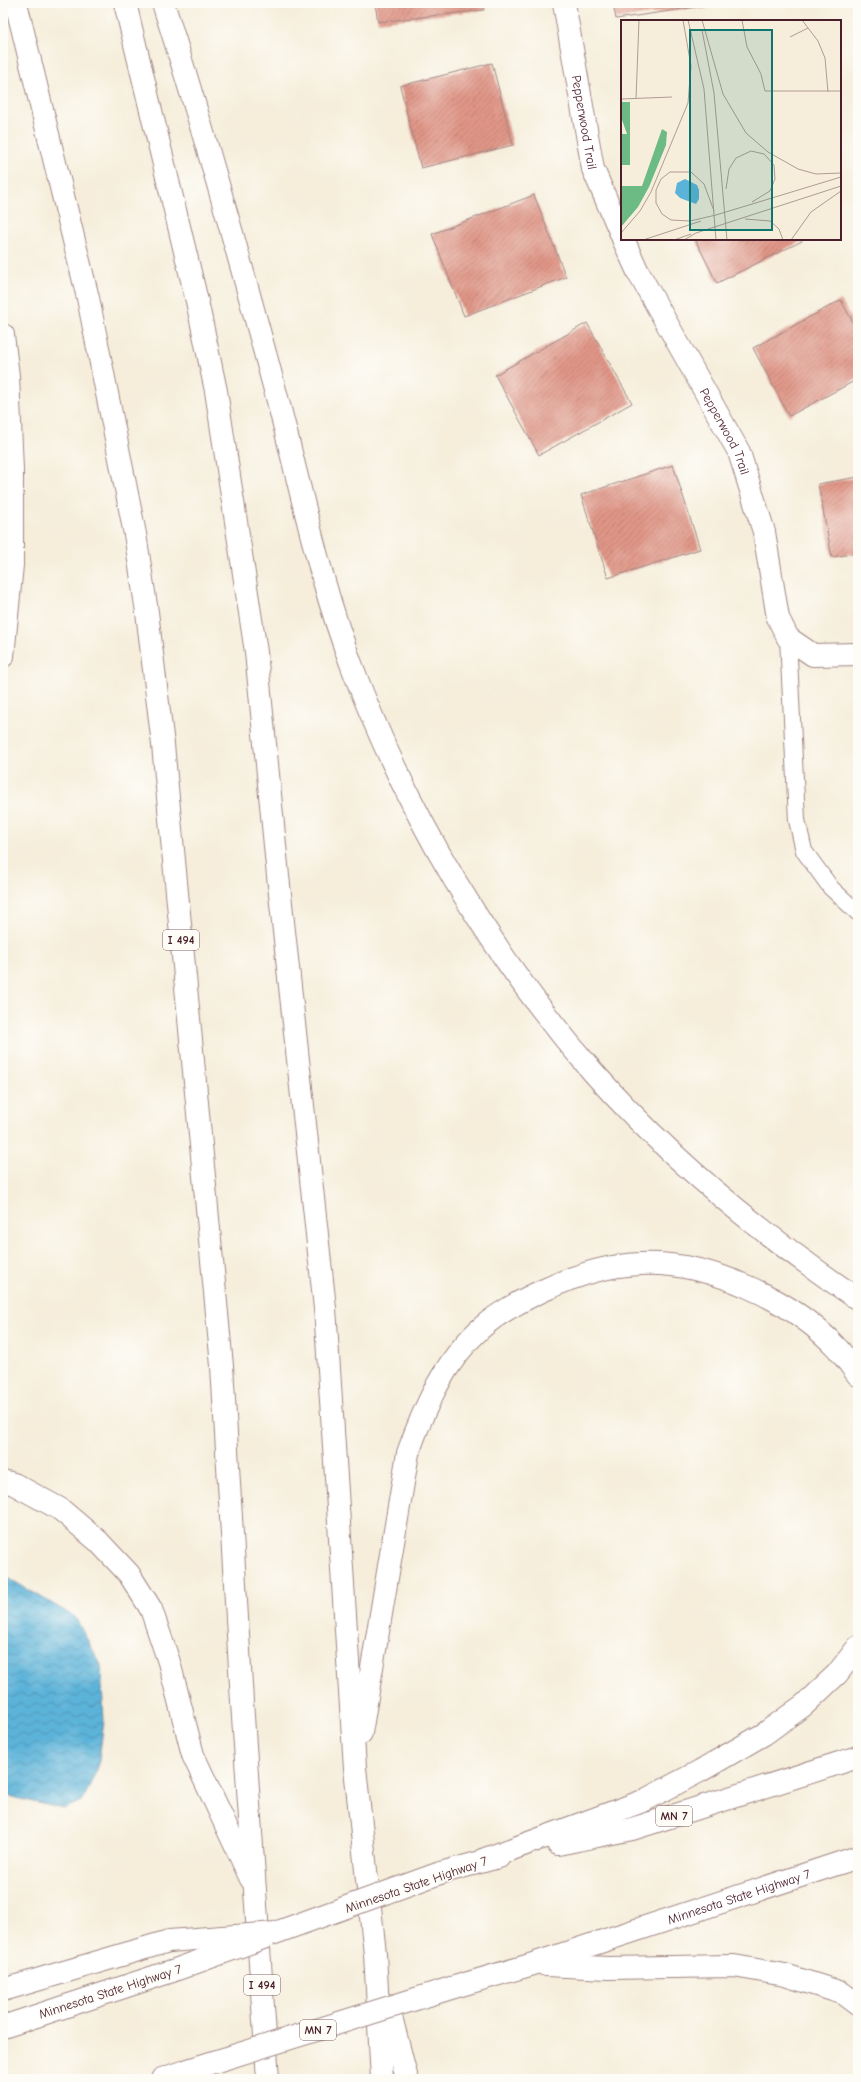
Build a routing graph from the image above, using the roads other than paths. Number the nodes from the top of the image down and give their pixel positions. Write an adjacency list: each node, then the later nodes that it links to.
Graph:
1 (16, 3): 20 (main road, I 494)
2 (125, 3): 17 (main road)
3 (163, 3): 12 (main road)
4 (564, 3): 5 (main road, Pepperwood Trail)
5 (621, 234)
6 (624, 240): 8 (main road, Pepperwood Trail)
7 (3, 335): 10 (main road)
8 (788, 638): 9 (main road); 11 (lane)
9 (858, 654)
10 (3, 656)
11 (858, 913)
12 (858, 1299)
13 (858, 1375): 17 (main road)
14 (3, 1481): 20 (main road)
15 (858, 1647): 19 (main road)
16 (858, 1757): 19 (main road, Minnesota State Highway 7 / MN 7)
17 (356, 1768): 22 (main road)
18 (858, 1857): 23 (main road, Minnesota State Highway 7 / MN 7)
19 (485, 1859): 21 (main road, Minnesota State Highway 7 / MN 7, bridge)
20 (256, 1891): 28 (main road, I 494)
21 (274, 1934): 24 (main road, bridge); 26 (main road, Minnesota State Highway 7 / MN 7, bridge)
22 (375, 1954): 29 (main road); 30 (main road)
23 (530, 1965): 25 (main road); 27 (main road, Minnesota State Highway 7 / MN 7, bridge)
24 (3, 1990)
25 (858, 2005)
26 (3, 2027)
27 (162, 2079)
28 (268, 2079)
29 (382, 2079)
30 (407, 2079)

